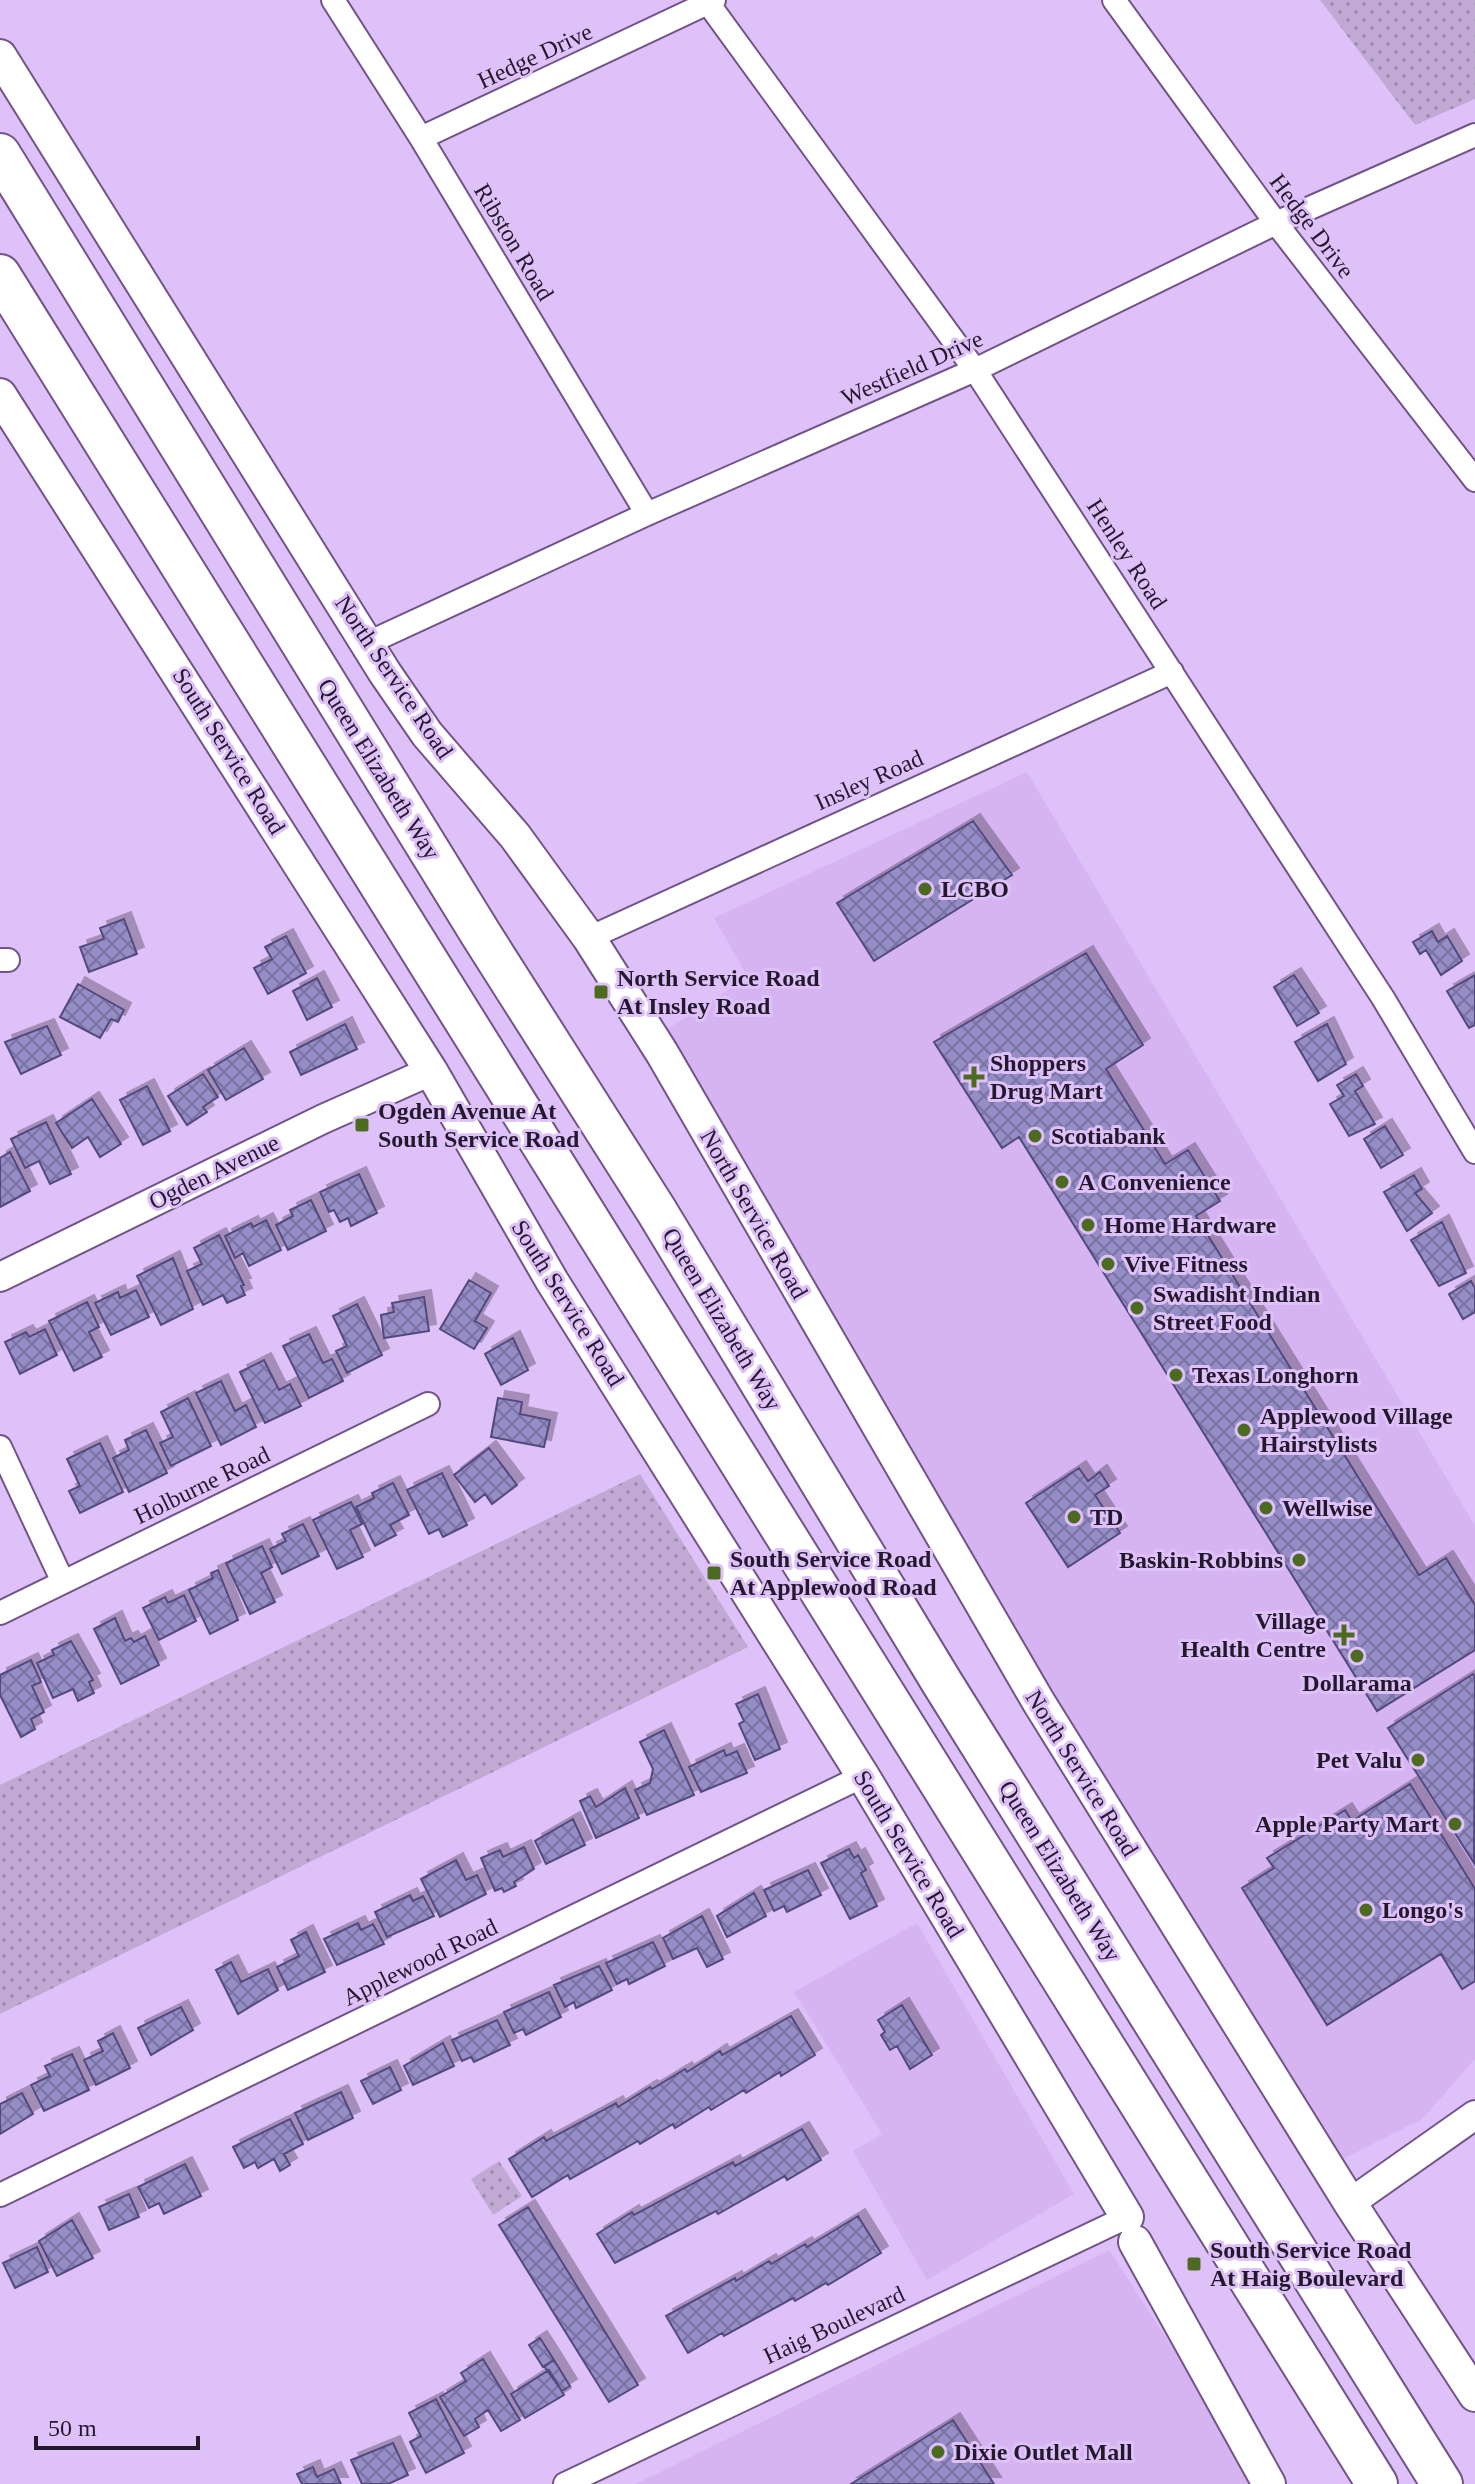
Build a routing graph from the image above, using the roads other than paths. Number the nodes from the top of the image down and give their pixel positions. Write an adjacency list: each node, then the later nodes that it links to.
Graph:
1 (333, 0): 6 (street, Ribston Road)
2 (1114, 0): 8 (street, Hedge Drive)
3 (711, 2): 6 (street, Hedge Drive); 10 (street, Henley Road)
4 (0, 56): 14 (main road, North Service Road)
5 (1475, 135): 8 (street, Westfield Drive)
6 (421, 138): 13 (street, Ribston Road)
7 (0, 154): 33 (highway, Queen Elizabeth Way)
8 (1276, 223): 10 (street, Westfield Drive); 12 (street, Hedge Drive)
9 (0, 275): 32 (highway)
10 (975, 370): 13 (street, Westfield Drive); 15 (street, Henley Road)
11 (0, 395): 17 (main road, South Service Road)
12 (1475, 480)
13 (647, 514): 14 (street, Westfield Drive)
14 (368, 643): 16 (main road, North Service Road)
15 (1172, 672): 16 (street, Insley Road); 18 (street, Henley Road)
16 (589, 938): 27 (main road, North Service Road)
17 (431, 1071): 19 (street, Ogden Avenue); 24 (main road, South Service Road)
18 (1475, 1152)
19 (0, 1277)
20 (428, 1404): 22 (street, Holburne Road)
21 (0, 1447): 22 (street)
22 (63, 1582): 23 (street, Holburne Road)
23 (0, 1613)
24 (863, 1776): 26 (street, Applewood Road); 28 (main road, South Service Road)
25 (1475, 2115): 27 (street)
26 (0, 2195)
27 (1350, 2203): 29 (main road, North Service Road)
28 (1131, 2230): 30 (street, Haig Boulevard); 31 (main road, South Service Road)
29 (1475, 2395)
30 (565, 2484)
31 (1269, 2484)
32 (1377, 2484)
33 (1442, 2484)

